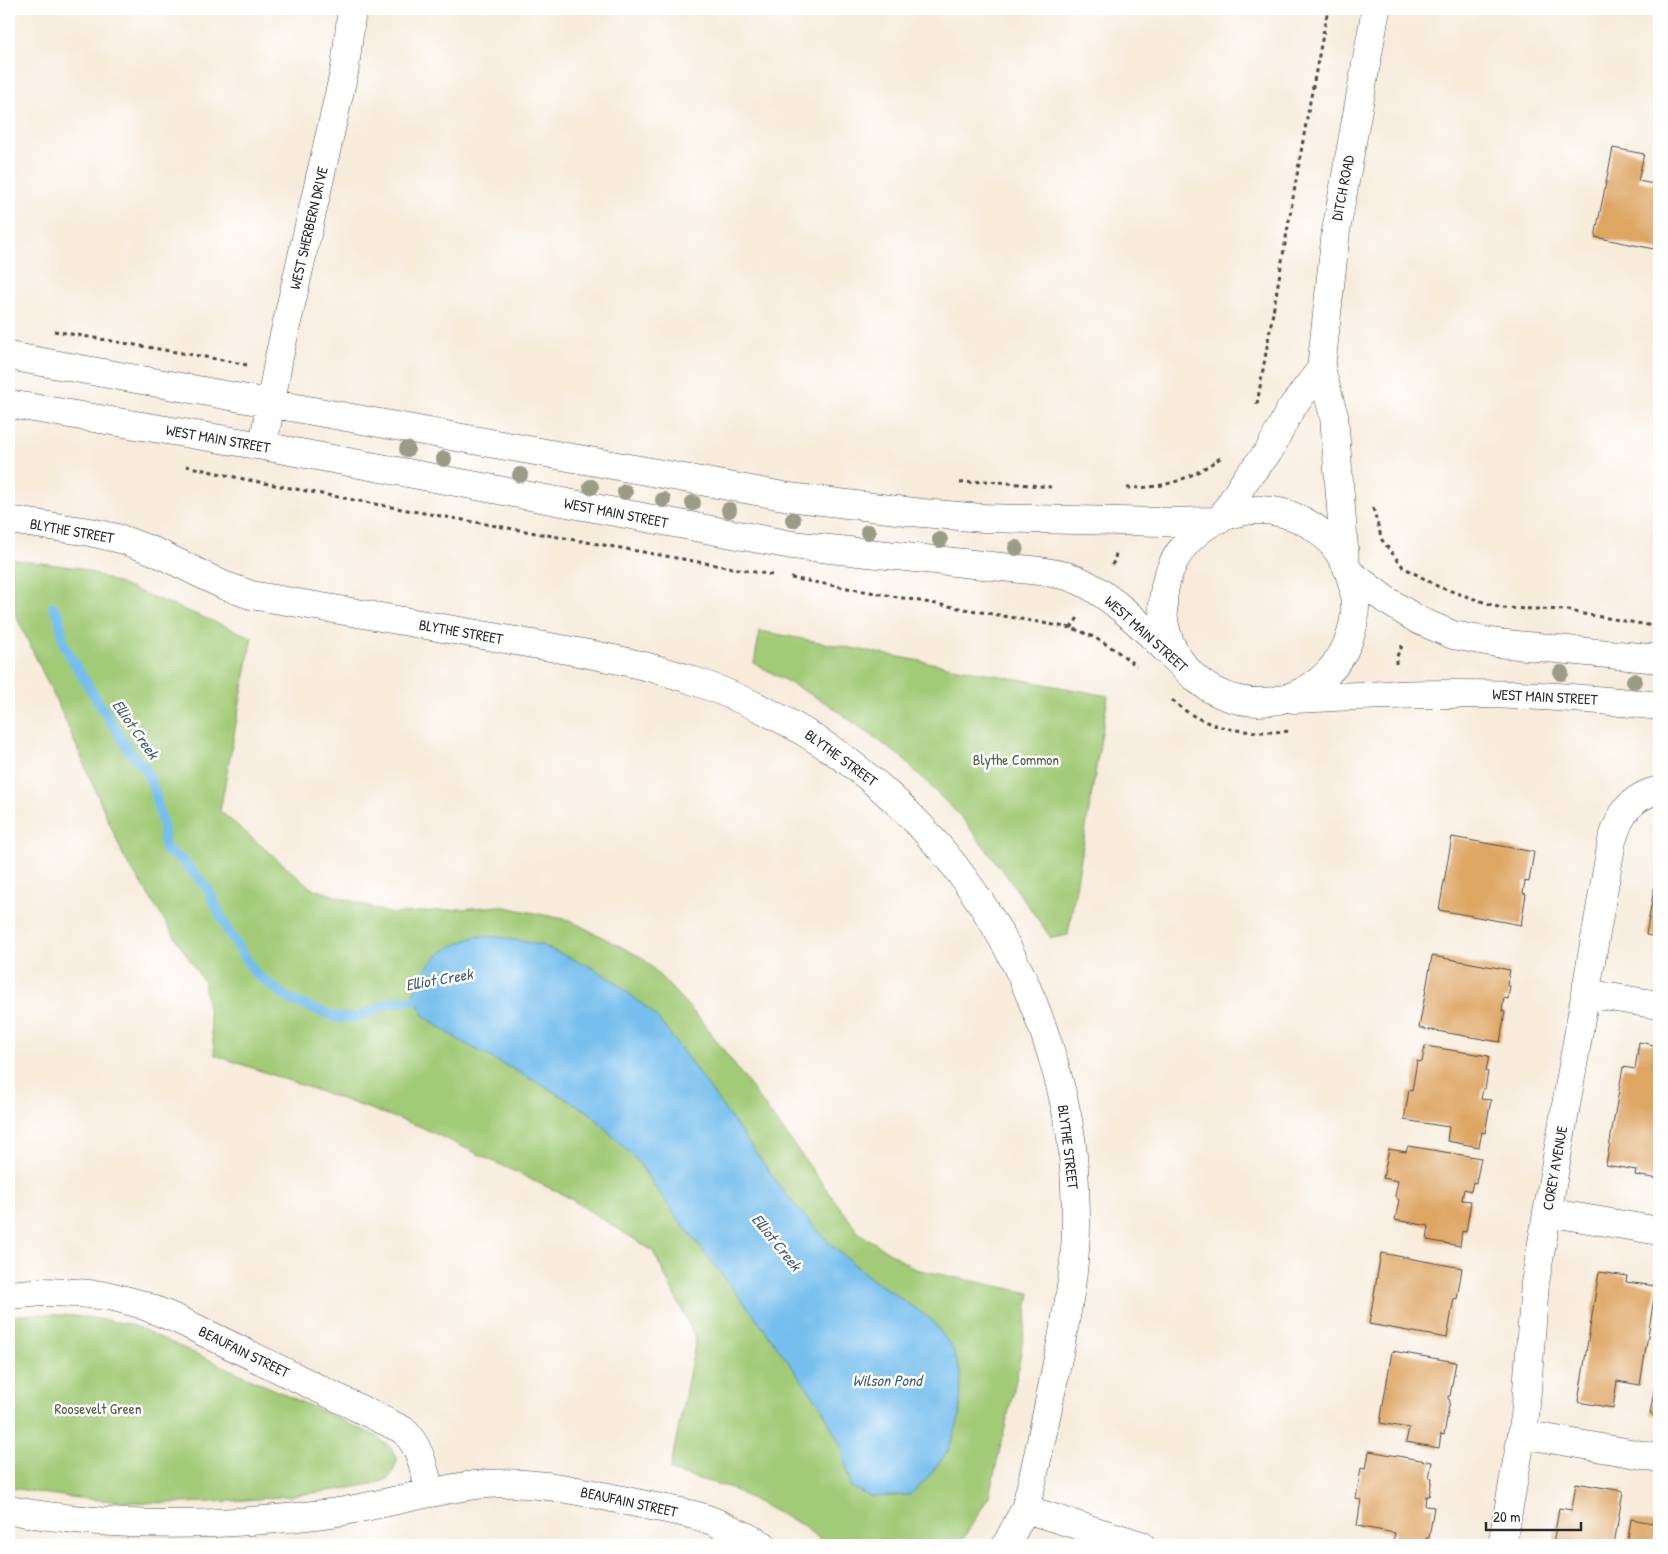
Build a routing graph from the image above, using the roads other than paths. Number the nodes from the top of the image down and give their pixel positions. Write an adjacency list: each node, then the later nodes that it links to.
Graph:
1 (352, 9): 5 (street, WEST SHERBERN DRIVE)
2 (1376, 9): 4 (street, DITCH ROAD)
3 (9, 356): 5 (street)
4 (1322, 369): 8 (street); 10 (street, DITCH ROAD)
5 (271, 402): 7 (street, WEST SHERBERN DRIVE); 8 (street)
6 (9, 404): 7 (street, WEST MAIN STREET)
7 (263, 446): 12 (street, WEST MAIN STREET)
8 (1218, 519): 10 (street); 12 (street)
9 (9, 520): 24 (street, BLYTHE STREET)
10 (1348, 568): 11 (street); 13 (street, DITCH ROAD)
11 (1659, 659)
12 (1192, 675): 13 (street, WEST MAIN STREET)
13 (1281, 700): 14 (street, WEST MAIN STREET)
14 (1659, 706)
15 (1647, 794): 16 (street, COREY AVENUE)
16 (1585, 992): 17 (street); 18 (street, COREY AVENUE)
17 (1659, 1006)
18 (1547, 1212): 19 (street); 21 (street, COREY AVENUE)
19 (1659, 1231)
20 (9, 1295): 23 (street, BEAUFAIN STREET)
21 (1522, 1434): 22 (street); 29 (street, COREY AVENUE)
22 (1659, 1458)
23 (430, 1492): 25 (street, BEAUFAIN STREET); 26 (street, BEAUFAIN STREET)
24 (1025, 1508): 27 (street, BLYTHE STREET); 28 (street)
25 (9, 1510)
26 (763, 1545)
27 (1006, 1545)
28 (1141, 1545)
29 (1502, 1545)

